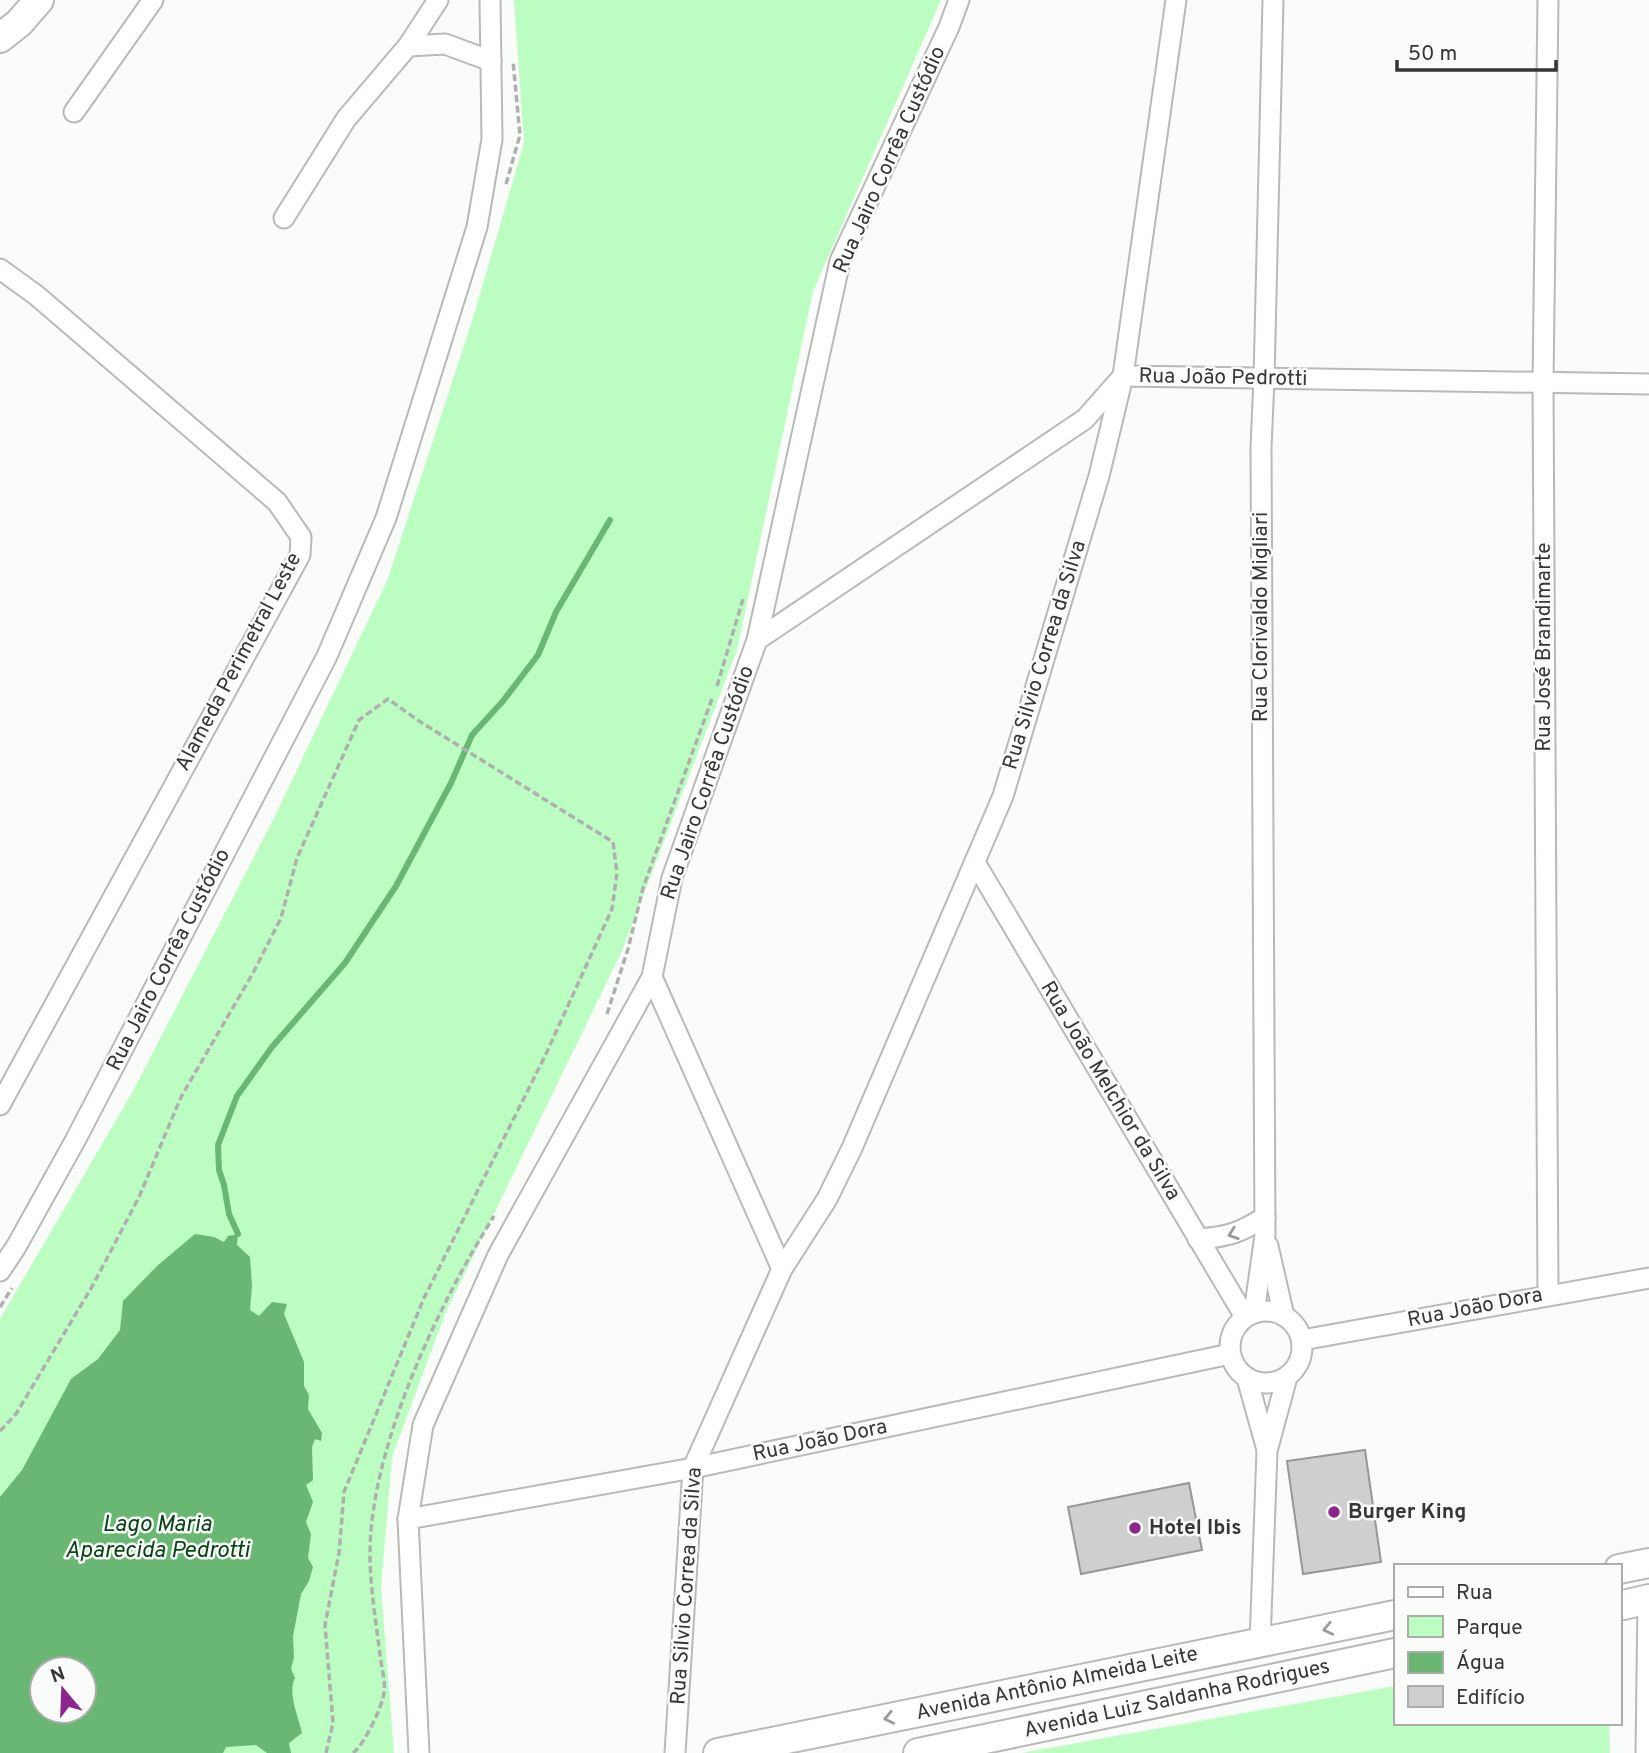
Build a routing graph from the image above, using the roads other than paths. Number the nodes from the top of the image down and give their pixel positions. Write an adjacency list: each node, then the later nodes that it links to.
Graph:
1 (39, 0): 9 (main road)
2 (153, 0): 12 (street)
3 (439, 0): 10 (street)
4 (491, 0): 11 (street, Rua Jairo Corrêa Custódio)
5 (959, 0): 19 (street, Rua Jairo Corrêa Custódio)
6 (1176, 0): 15 (street, Rua Silvio Correa da Silva)
7 (1273, 0): 16 (street, Rua Clorivaldo Migliari)
8 (1548, 0): 17 (street, Rua José Brandimarte)
9 (0, 38)
10 (408, 46): 11 (street); 13 (street)
11 (491, 61): 26 (street, Rua Jairo Corrêa Custódio)
12 (74, 112)
13 (284, 218)
14 (0, 269): 22 (street, Alameda Perimetral Leste)
15 (1123, 376): 16 (street, Rua João Pedrotti); 19 (street, Rua João Pedrotti); 20 (street, Rua Silvio Correa da Silva)
16 (1265, 379): 17 (street, Rua João Pedrotti); 23 (street, Rua Clorivaldo Migliari)
17 (1543, 383): 18 (street, Rua João Pedrotti); 28 (street, Rua José Brandimarte)
18 (1649, 384)
19 (757, 640): 21 (street, Rua Jairo Corrêa Custódio)
20 (976, 864): 24 (street, Rua João Melchior da Silva); 25 (street, Rua Silvio Correa da Silva)
21 (652, 977): 25 (street); 37 (street, Rua Jairo Corrêa Custódio)
22 (0, 1105)
23 (1265, 1226): 24 (street, one-way to 24); 29 (street, Rua Clorivaldo Migliari); 30 (street, Rua Clorivaldo Migliari)
24 (1198, 1239): 29 (street, Rua João Melchior da Silva)
25 (782, 1269): 36 (street, Rua Silvio Correa da Silva)
26 (0, 1270)
27 (1649, 1278): 28 (street, Rua João Dora)
28 (1548, 1294): 31 (street, Rua João Dora)
29 (1250, 1315): 30 (street); 32 (street)
30 (1284, 1316): 31 (street)
31 (1302, 1340): 33 (street)
32 (1230, 1354): 34 (street); 36 (street, Rua João Dora)
33 (1287, 1377): 34 (street); 35 (street)
34 (1247, 1378): 35 (street)
35 (1267, 1451): 43 (street)
36 (692, 1468): 37 (street, Rua João Dora); 47 (street, Rua Silvio Correa da Silva)
37 (408, 1519): 46 (street, Rua Jairo Corrêa Custódio)
38 (1649, 1563): 39 (main road)
39 (1621, 1569)
40 (1648, 1599): 41 (main road); 50 (street)
41 (1621, 1606)
42 (1394, 1615): 43 (main road, Avenida Antônio Almeida Leite, one-way to 43)
43 (1260, 1643): 48 (main road, Avenida Antônio Almeida Leite, one-way to 48)
44 (1394, 1653): 45 (main road, Avenida Luiz Saldanha Rodrigues)
45 (979, 1747): 49 (main road, Avenida Luiz Saldanha Rodrigues)
46 (419, 1753)
47 (675, 1753)
48 (718, 1753)
49 (918, 1753)
50 (1646, 1753)

